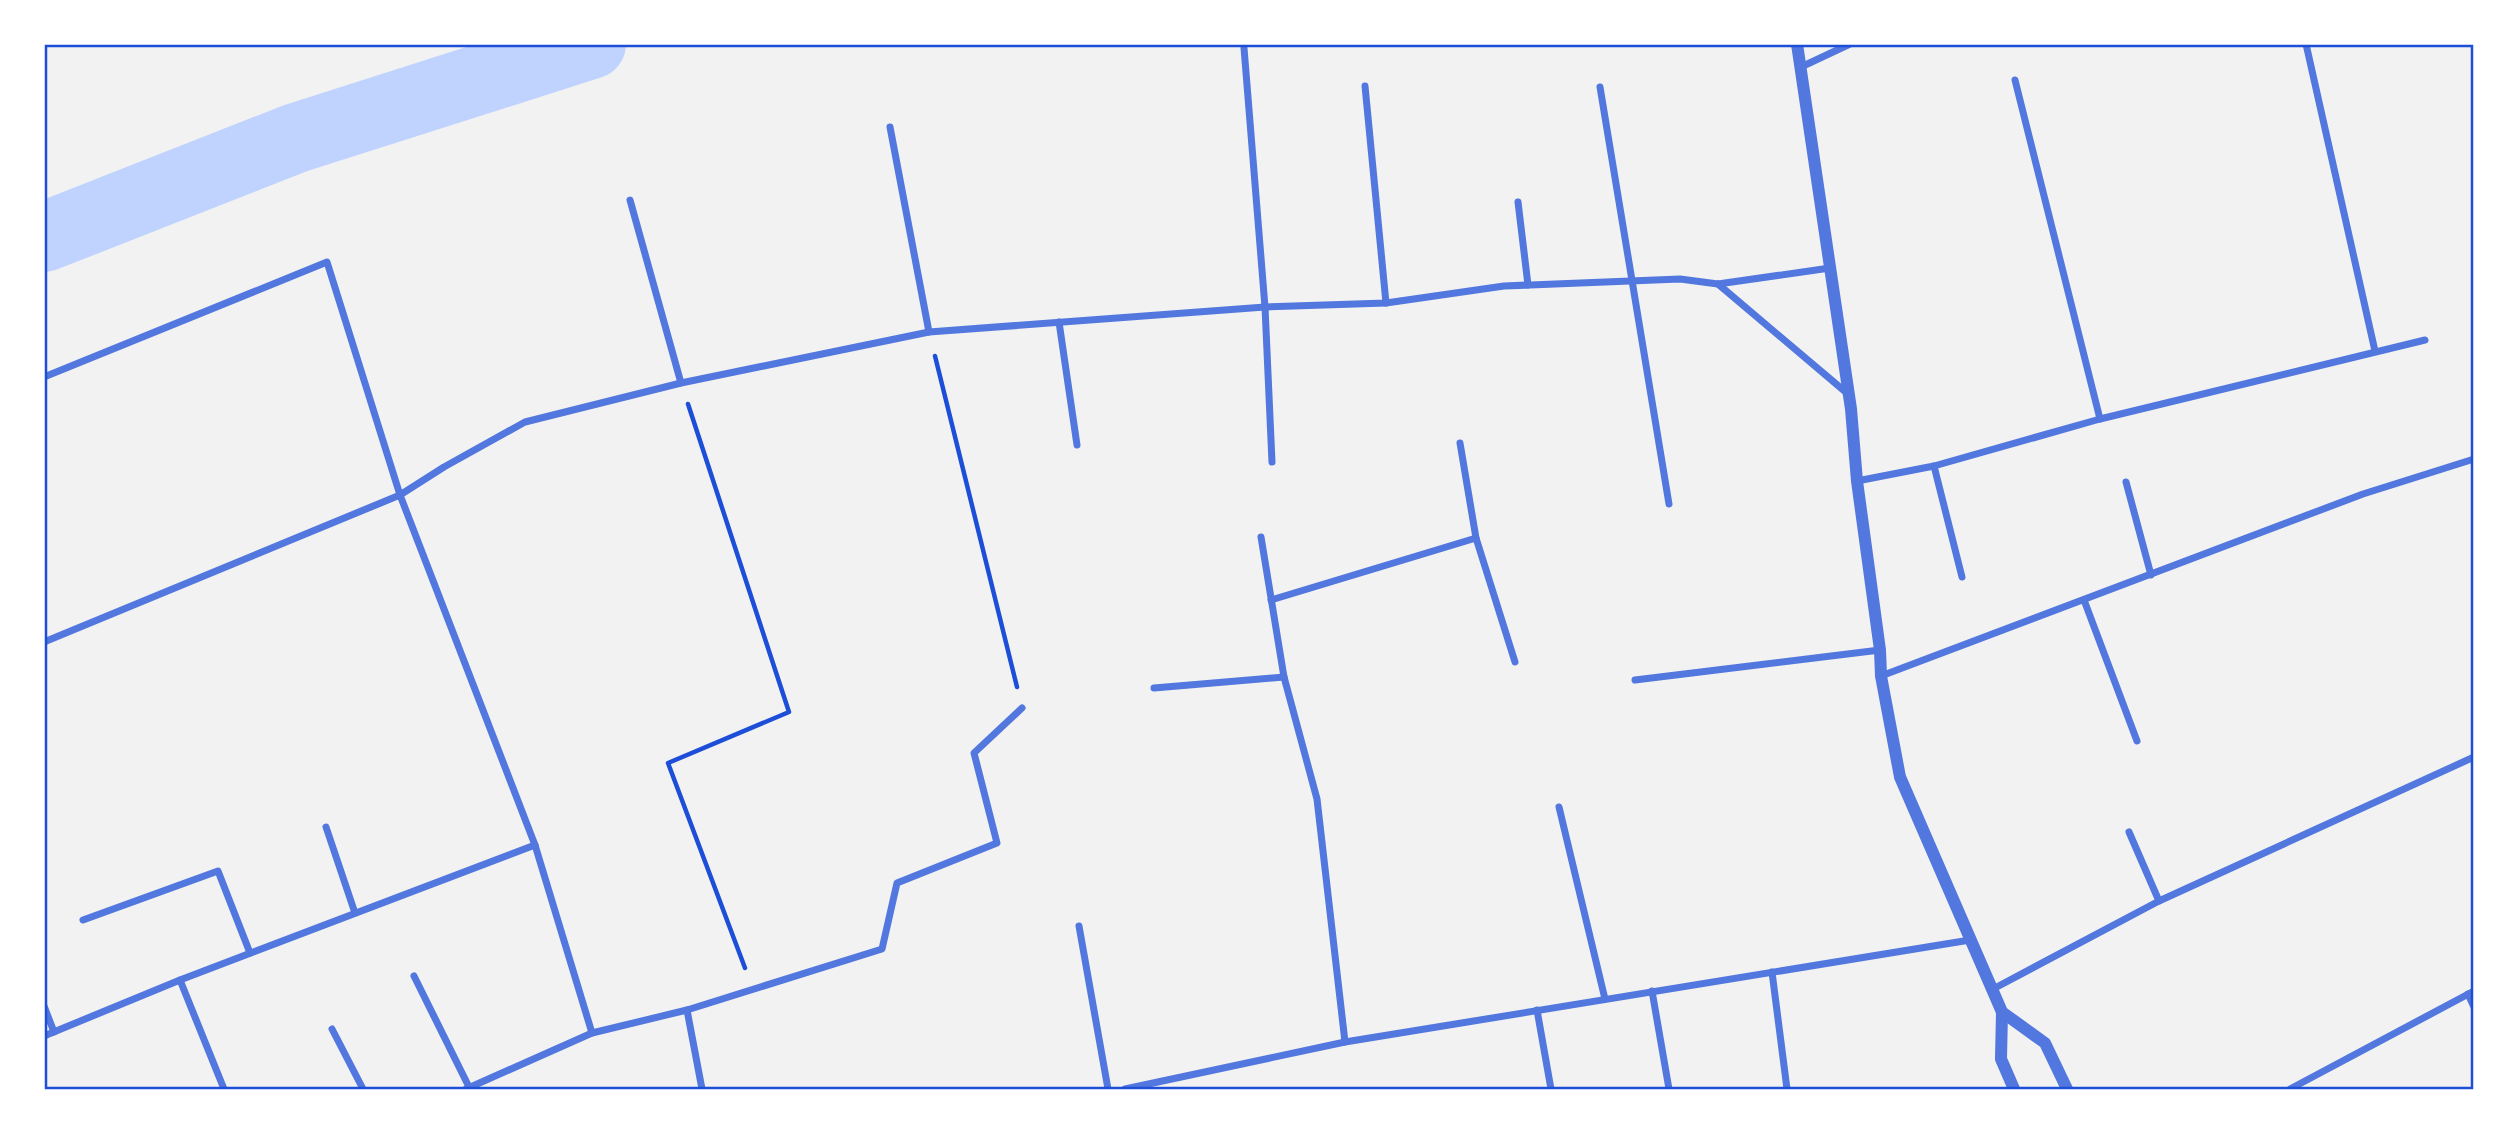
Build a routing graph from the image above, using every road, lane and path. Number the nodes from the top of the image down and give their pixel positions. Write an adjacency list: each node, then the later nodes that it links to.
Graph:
1 (1797, 44): 5 (street)
2 (1850, 44): 5 (street)
3 (2306, 44): 21 (street)
4 (1244, 48): 17 (street)
5 (1801, 67): 12 (street)
6 (2015, 80): 25 (street)
7 (1365, 86): 16 (street)
8 (1600, 88): 13 (street)
9 (890, 127): 19 (street)
10 (630, 200): 23 (street)
11 (1518, 202): 15 (street)
12 (1830, 268): 14 (street); 24 (street)
13 (1630, 281): 14 (street); 15 (street); 34 (street)
14 (1718, 284): 24 (street)
15 (1528, 285): 16 (street)
16 (1386, 303): 17 (street)
17 (1265, 307): 18 (street); 29 (street)
18 (1059, 322): 19 (street); 27 (street)
19 (929, 332): 23 (street); 48 (path)
20 (2425, 340): 21 (street)
21 (2375, 351): 25 (street)
22 (44, 377): 33 (street)
23 (681, 383): 33 (street); 64 (path)
24 (1848, 394): 31 (street)
25 (2100, 419): 30 (street)
26 (1460, 443): 36 (street)
27 (1077, 445)
28 (2474, 458): 37 (street)
29 (1272, 462)
30 (1934, 466): 31 (street); 38 (street)
31 (1857, 481): 42 (street)
32 (2126, 482): 37 (street)
33 (400, 495): 41 (street); 54 (street)
34 (1669, 504)
35 (1261, 537): 39 (street)
36 (1476, 538): 39 (street); 43 (street)
37 (2151, 575): 40 (street)
38 (1962, 577)
39 (1271, 600): 45 (street)
40 (2084, 600): 44 (street); 49 (street)
41 (44, 642)
42 (1880, 650): 44 (street); 46 (street)
43 (1514, 662)
44 (1881, 676): 59 (street)
45 (1284, 677): 47 (street); 78 (street)
46 (1635, 680)
47 (1154, 688)
48 (1022, 708): 64 (street)
49 (2137, 741)
50 (2474, 757): 55 (street)
51 (1559, 807): 68 (street)
52 (326, 827): 56 (street)
53 (2129, 832): 55 (street)
54 (535, 845): 56 (street); 76 (street)
55 (2160, 901): 65 (street)
56 (355, 913): 60 (street)
57 (83, 920): 60 (street)
58 (1079, 926): 83 (street)
59 (1970, 940): 61 (street); 65 (street)
60 (250, 953): 63 (street)
61 (1772, 972): 66 (street); 87 (street)
62 (414, 976): 79 (street)
63 (180, 981): 75 (street); 80 (street)
64 (753, 988): 71 (street)
65 (1993, 989): 73 (street)
66 (1652, 991): 68 (street); 86 (street)
67 (2471, 993): 70 (street); 90 (street)
68 (1605, 999): 72 (street)
69 (44, 1006): 75 (street)
70 (2474, 1007)
71 (687, 1010): 76 (street); 82 (street)
72 (1537, 1010): 78 (street); 85 (street)
73 (2002, 1012): 88 (street); 89 (street)
74 (332, 1029): 81 (street)
75 (54, 1032): 77 (street)
76 (592, 1033): 79 (street)
77 (44, 1037)
78 (1345, 1042): 84 (street)
79 (467, 1088)
80 (224, 1089)
81 (363, 1089)
82 (702, 1089)
83 (1108, 1089)
84 (1125, 1089)
85 (1551, 1089)
86 (1670, 1089)
87 (1787, 1089)
88 (2014, 1089)
89 (2067, 1089)
90 (2292, 1089)

